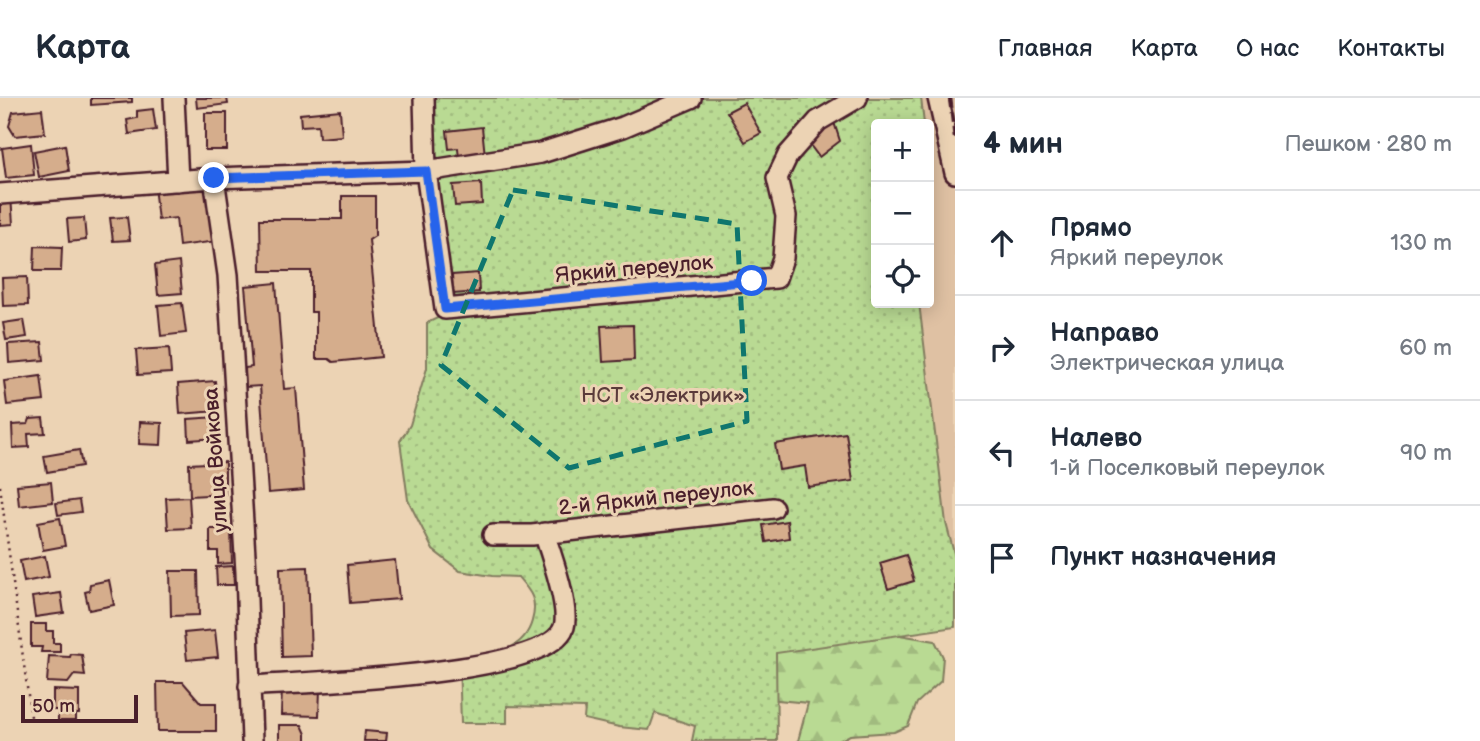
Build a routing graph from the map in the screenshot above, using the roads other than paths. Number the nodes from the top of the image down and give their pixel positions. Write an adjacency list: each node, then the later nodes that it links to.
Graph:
1 (174, 98): 9 (street)
2 (424, 98): 6 (street)
3 (691, 98): 6 (street)
4 (857, 98): 6 (street, Яркий переулок)
5 (938, 98): 7 (street)
6 (426, 171): 8 (street)
7 (955, 173)
8 (214, 178): 9 (street); 14 (street, улица Войкова)
9 (178, 181): 10 (street)
10 (0, 194)
11 (773, 508): 12 (street, 2-й Яркий переулок)
12 (544, 533): 13 (street, 2-й Яркий переулок); 14 (street, 2-й Яркий переулок)
13 (493, 535)
14 (250, 686): 15 (street, улица Войкова)
15 (251, 741)

